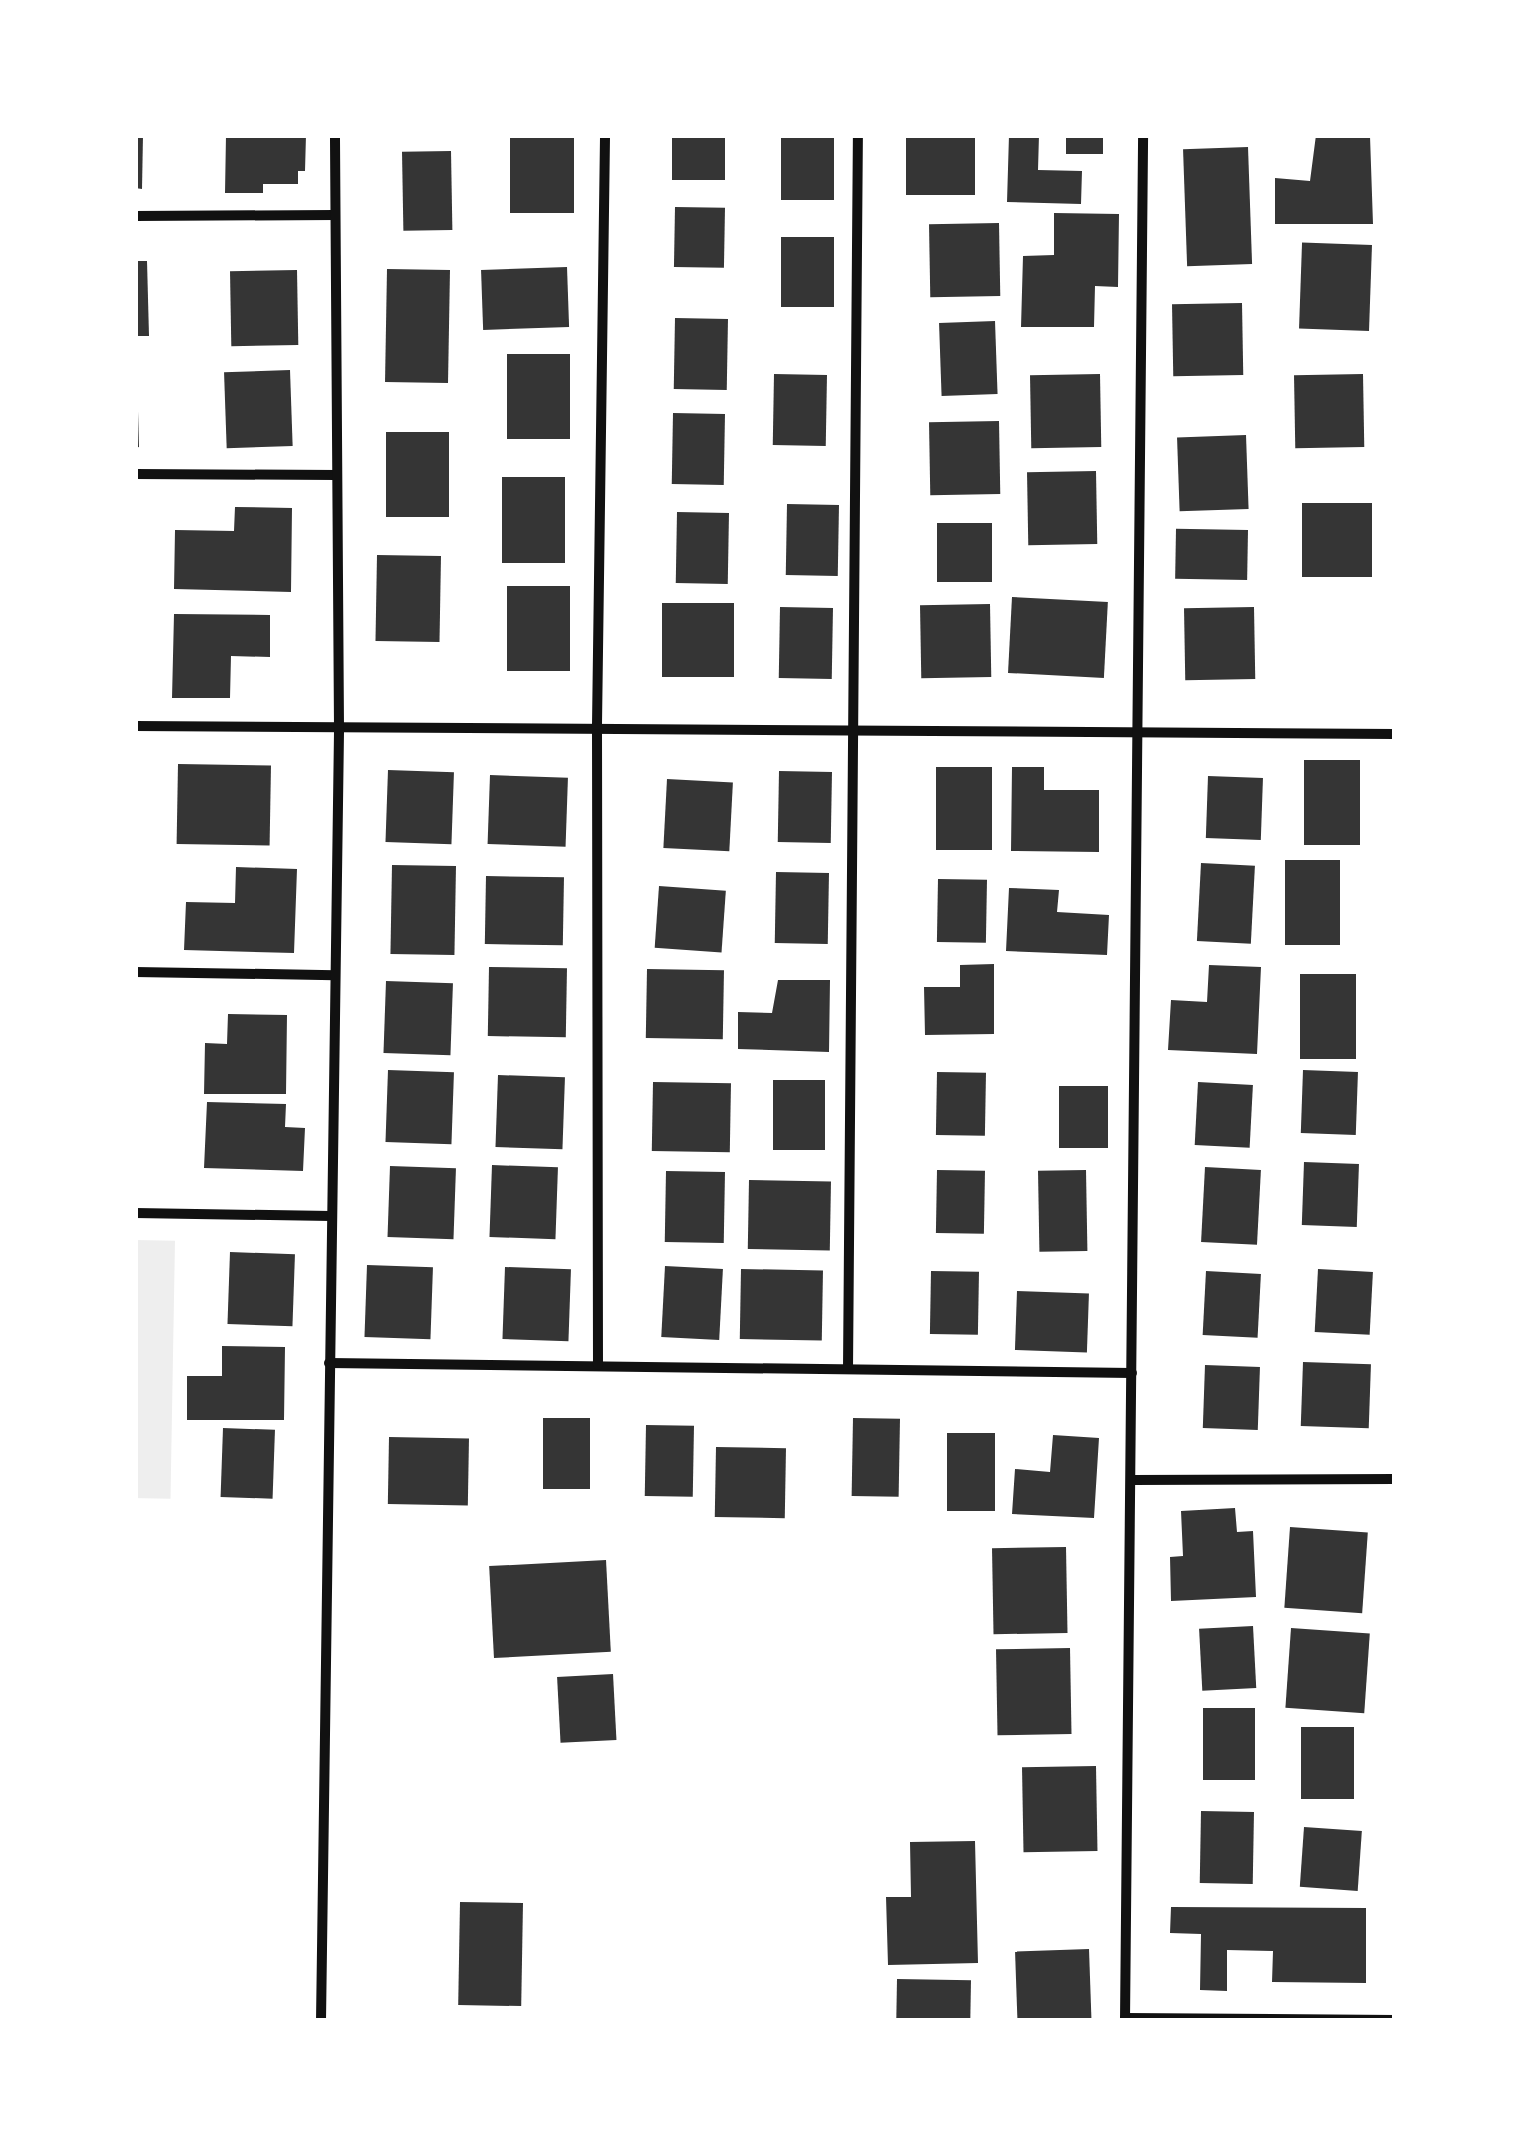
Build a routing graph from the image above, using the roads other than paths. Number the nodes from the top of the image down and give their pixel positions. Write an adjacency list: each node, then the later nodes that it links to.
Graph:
1 (335, 135): 5 (street)
2 (604, 135): 9 (street)
3 (858, 135): 12 (street)
4 (1143, 135): 13 (street)
5 (335, 215): 6 (street); 8 (street)
6 (135, 216)
7 (135, 474): 8 (street)
8 (337, 475): 11 (street)
9 (597, 725): 11 (street); 12 (street); 20 (street)
10 (135, 726): 11 (street)
11 (338, 727): 16 (street)
12 (853, 730): 13 (street); 21 (street)
13 (1136, 732): 14 (street); 22 (street)
14 (1395, 734)
15 (135, 972): 16 (street)
16 (335, 975): 18 (street)
17 (135, 1214): 18 (street)
18 (332, 1216): 19 (street)
19 (329, 1363): 20 (street); 27 (street)
20 (598, 1365): 21 (street)
21 (848, 1369): 22 (street)
22 (1132, 1373): 24 (street)
23 (1395, 1479): 24 (street)
24 (1132, 1480): 25 (street)
25 (1125, 2019): 26 (street)
26 (1395, 2020)
27 (321, 2021)

